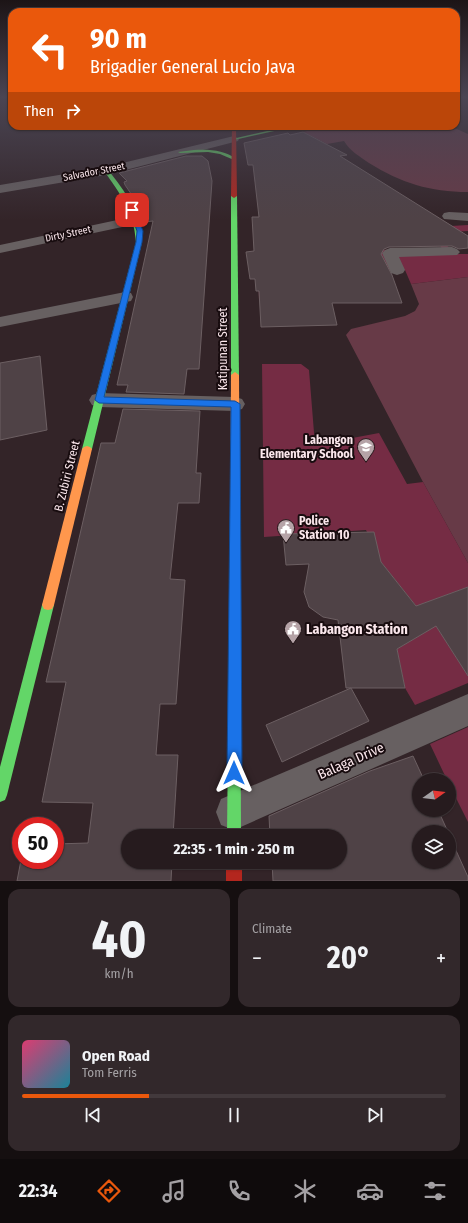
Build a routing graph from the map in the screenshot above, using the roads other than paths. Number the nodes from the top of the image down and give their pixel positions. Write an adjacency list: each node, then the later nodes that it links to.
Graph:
1 (238, 138): 2 (main road)
2 (234, 139): 3 (street, Salvador Street); 4 (main road, Katipunan Street)
3 (180, 152): 4 (main road); 5 (street, Salvador Street)
4 (234, 159): 16 (main road, Katipunan Street)
5 (106, 171): 6 (street, Salvador Street); 9 (main road, B. Zubiri Street)
6 (0, 189)
7 (449, 216): 8 (street)
8 (468, 217)
9 (136, 220): 10 (street, Dirty Street); 13 (main road, B. Zubiri Street)
10 (0, 249)
11 (452, 252): 12 (street)
12 (397, 270)
13 (125, 297): 14 (street); 15 (main road, B. Zubiri Street)
14 (0, 322)
15 (99, 400): 16 (street); 18 (main road, B. Zubiri Street)
16 (235, 404): 19 (main road, Katipunan Street)
17 (468, 710): 19 (street, Balaga Drive)
18 (0, 793)
19 (234, 824)
20 (234, 869): 21 (main road)
21 (234, 881)

